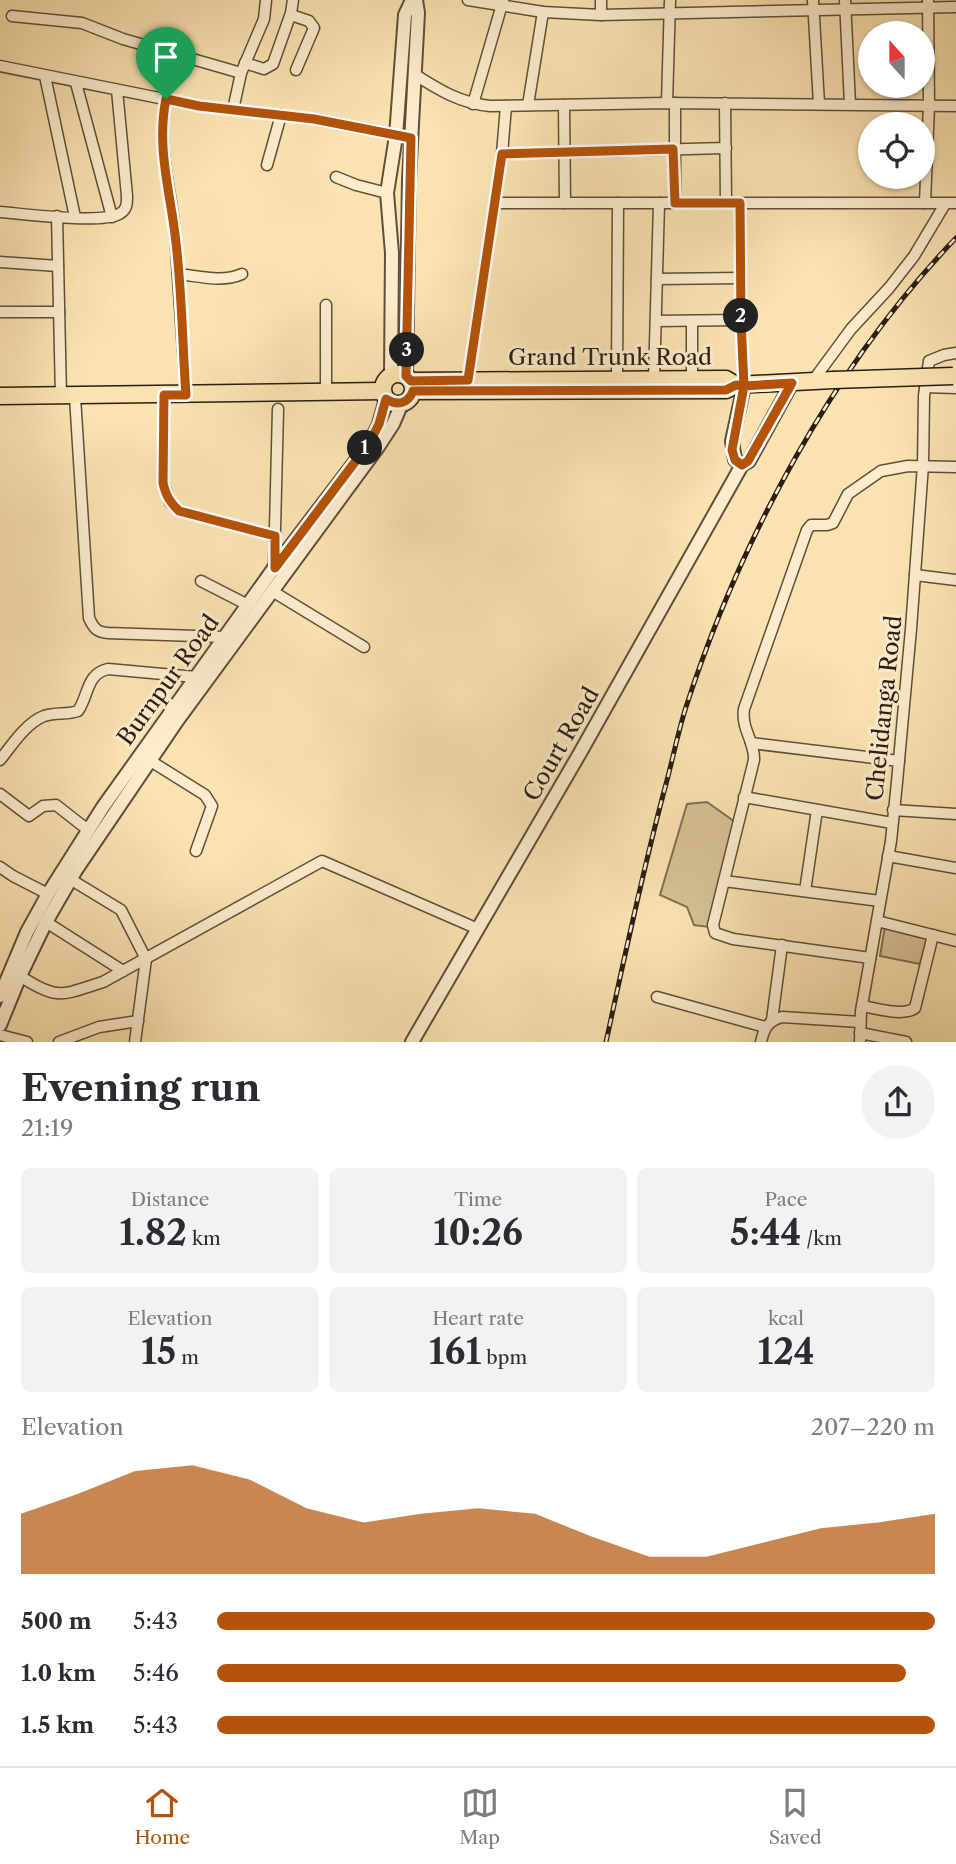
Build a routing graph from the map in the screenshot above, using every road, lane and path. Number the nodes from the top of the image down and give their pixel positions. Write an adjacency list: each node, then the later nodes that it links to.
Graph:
1 (266, 0): 18 (street)
2 (293, 0): 14 (street)
3 (414, 0): 20 (street); 37 (street)
4 (468, 0): 7 (street)
5 (601, 0): 15 (street)
6 (670, 0): 13 (street)
7 (502, 3): 12 (street); 27 (street)
8 (928, 4): 10 (street); 11 (street); 31 (street)
9 (813, 5): 10 (street); 13 (street); 28 (street)
10 (846, 5): 29 (street)
11 (956, 7)
12 (542, 12): 15 (street); 33 (street)
13 (671, 14): 15 (street); 25 (street)
14 (290, 15): 18 (street); 19 (street)
15 (601, 15)
16 (12, 16): 18 (street)
17 (0, 66): 21 (street)
18 (243, 68): 35 (street)
19 (296, 70)
20 (414, 74): 27 (street); 38 (street)
21 (45, 76): 22 (street); 57 (street)
22 (76, 83): 23 (street); 58 (street)
23 (117, 90): 24 (street); 58 (street)
24 (166, 99): 35 (street); 61 (street)
25 (671, 103): 26 (street); 30 (street); 40 (street)
26 (725, 103): 28 (street); 39 (street)
27 (473, 104): 32 (street)
28 (819, 104): 29 (street)
29 (850, 104): 31 (street)
30 (564, 105): 33 (street); 41 (street)
31 (929, 105): 34 (street); 47 (street)
32 (506, 106): 33 (street); 42 (street)
33 (528, 106)
34 (956, 106)
35 (233, 110): 36 (street)
36 (281, 115): 37 (street); 43 (street)
37 (396, 136): 38 (street); 45 (street)
38 (411, 138): 80 (street)
39 (726, 148): 40 (street); 46 (street)
40 (673, 149): 41 (street); 52 (street)
41 (565, 153): 42 (street); 49 (street)
42 (502, 154): 48 (street)
43 (267, 165)
44 (335, 177): 45 (street)
45 (387, 193): 80 (street)
46 (726, 202): 52 (street); 53 (street)
47 (925, 202): 53 (street); 54 (street)
48 (495, 203): 49 (street); 75 (street)
49 (565, 203): 50 (street)
50 (618, 203): 51 (street); 72 (street)
51 (659, 203): 52 (street); 64 (street)
52 (675, 203)
53 (740, 203): 63 (street)
54 (951, 204): 77 (street)
55 (0, 212): 56 (street)
56 (57, 216): 57 (street); 60 (street)
57 (75, 217): 58 (street)
58 (112, 217)
59 (0, 262): 60 (street)
60 (58, 266): 67 (street)
61 (178, 274): 62 (street); 84 (street)
62 (242, 274)
63 (741, 278): 64 (street); 68 (street)
64 (657, 279): 69 (street)
65 (326, 305): 81 (street)
66 (0, 312): 67 (street)
67 (59, 312): 86 (street)
68 (741, 320): 70 (street); 78 (street)
69 (656, 321): 70 (street); 73 (street)
70 (692, 321): 74 (street)
71 (956, 354): 82 (street)
72 (617, 379): 73 (main road, Grand Trunk Road); 75 (main road, Grand Trunk Road)
73 (654, 379): 74 (main road, Grand Trunk Road)
74 (692, 379): 78 (main road, Grand Trunk Road)
75 (468, 380): 80 (main road, Grand Trunk Road)
76 (955, 380): 77 (main road, bridge); 82 (street)
77 (822, 381): 79 (main road)
78 (735, 383): 79 (main road); 80 (main road, Grand Trunk Road); 88 (street)
79 (792, 383): 88 (street, Court Road)
80 (399, 388): 81 (main road, Grand Trunk Road); 92 (street, Burnpur Road); 96 (street)
81 (326, 392): 84 (main road, Grand Trunk Road)
82 (924, 392): 89 (street, Chelidanga Road)
83 (164, 395): 84 (main road, Grand Trunk Road); 86 (main road, Grand Trunk Road); 91 (street)
84 (186, 395)
85 (0, 396): 86 (main road, Grand Trunk Road)
86 (68, 397): 98 (street)
87 (278, 409): 91 (street)
88 (742, 465): 123 (street, Court Road)
89 (923, 465): 90 (street); 93 (street, Chelidanga Road); 101 (street)
90 (956, 467)
91 (275, 536): 92 (street)
92 (275, 568): 97 (street, Burnpur Road)
93 (915, 575): 94 (street); 104 (street, Chelidanga Road)
94 (956, 580)
95 (201, 581): 97 (street)
96 (272, 591): 99 (street); 103 (street)
97 (248, 605): 98 (street, Burnpur Road)
98 (225, 637): 100 (street, Burnpur Road)
99 (364, 647)
100 (196, 677): 102 (street); 111 (street, Burnpur Road)
101 (751, 743): 104 (street); 106 (street)
102 (0, 760)
103 (149, 760): 112 (street); 116 (street)
104 (899, 761): 108 (street, Chelidanga Road)
105 (0, 794): 111 (street)
106 (744, 797): 107 (street); 117 (street)
107 (817, 810): 110 (street); 118 (street)
108 (893, 810): 109 (street); 110 (street, Chelidanga Road)
109 (956, 814)
110 (892, 823): 113 (street, Chelidanga Road)
111 (88, 830): 119 (street, Burnpur Road)
112 (196, 851)
113 (888, 856): 115 (street); 120 (street, Chelidanga Road)
114 (0, 867): 119 (street)
115 (956, 868)
116 (70, 879): 122 (street); 128 (street)
117 (724, 881): 118 (street); 126 (street)
118 (805, 891): 120 (street)
119 (48, 894): 131 (street, Burnpur Road)
120 (880, 901): 121 (street, Chelidanga Road)
121 (877, 921): 124 (street); 127 (street, Chelidanga Road)
122 (46, 922): 129 (street); 130 (street)
123 (478, 929): 128 (street); 142 (street, Court Road)
124 (933, 935): 125 (street); 133 (street)
125 (956, 941)
126 (782, 945): 127 (street); 135 (street)
127 (870, 958): 133 (street, Chelidanga Road)
128 (146, 959): 129 (street); 134 (street)
129 (123, 971): 130 (street)
130 (20, 976): 136 (street)
131 (1, 989)
132 (657, 998): 135 (street)
133 (862, 1006): 137 (street, Chelidanga Road)
134 (138, 1021): 140 (street); 141 (street)
135 (769, 1023): 137 (street); 143 (street)
136 (0, 1025)
137 (860, 1032): 144 (street)
138 (0, 1035): 139 (street)
139 (27, 1041)
140 (59, 1041)
141 (135, 1041)
142 (412, 1041)
143 (761, 1041)
144 (906, 1041)

